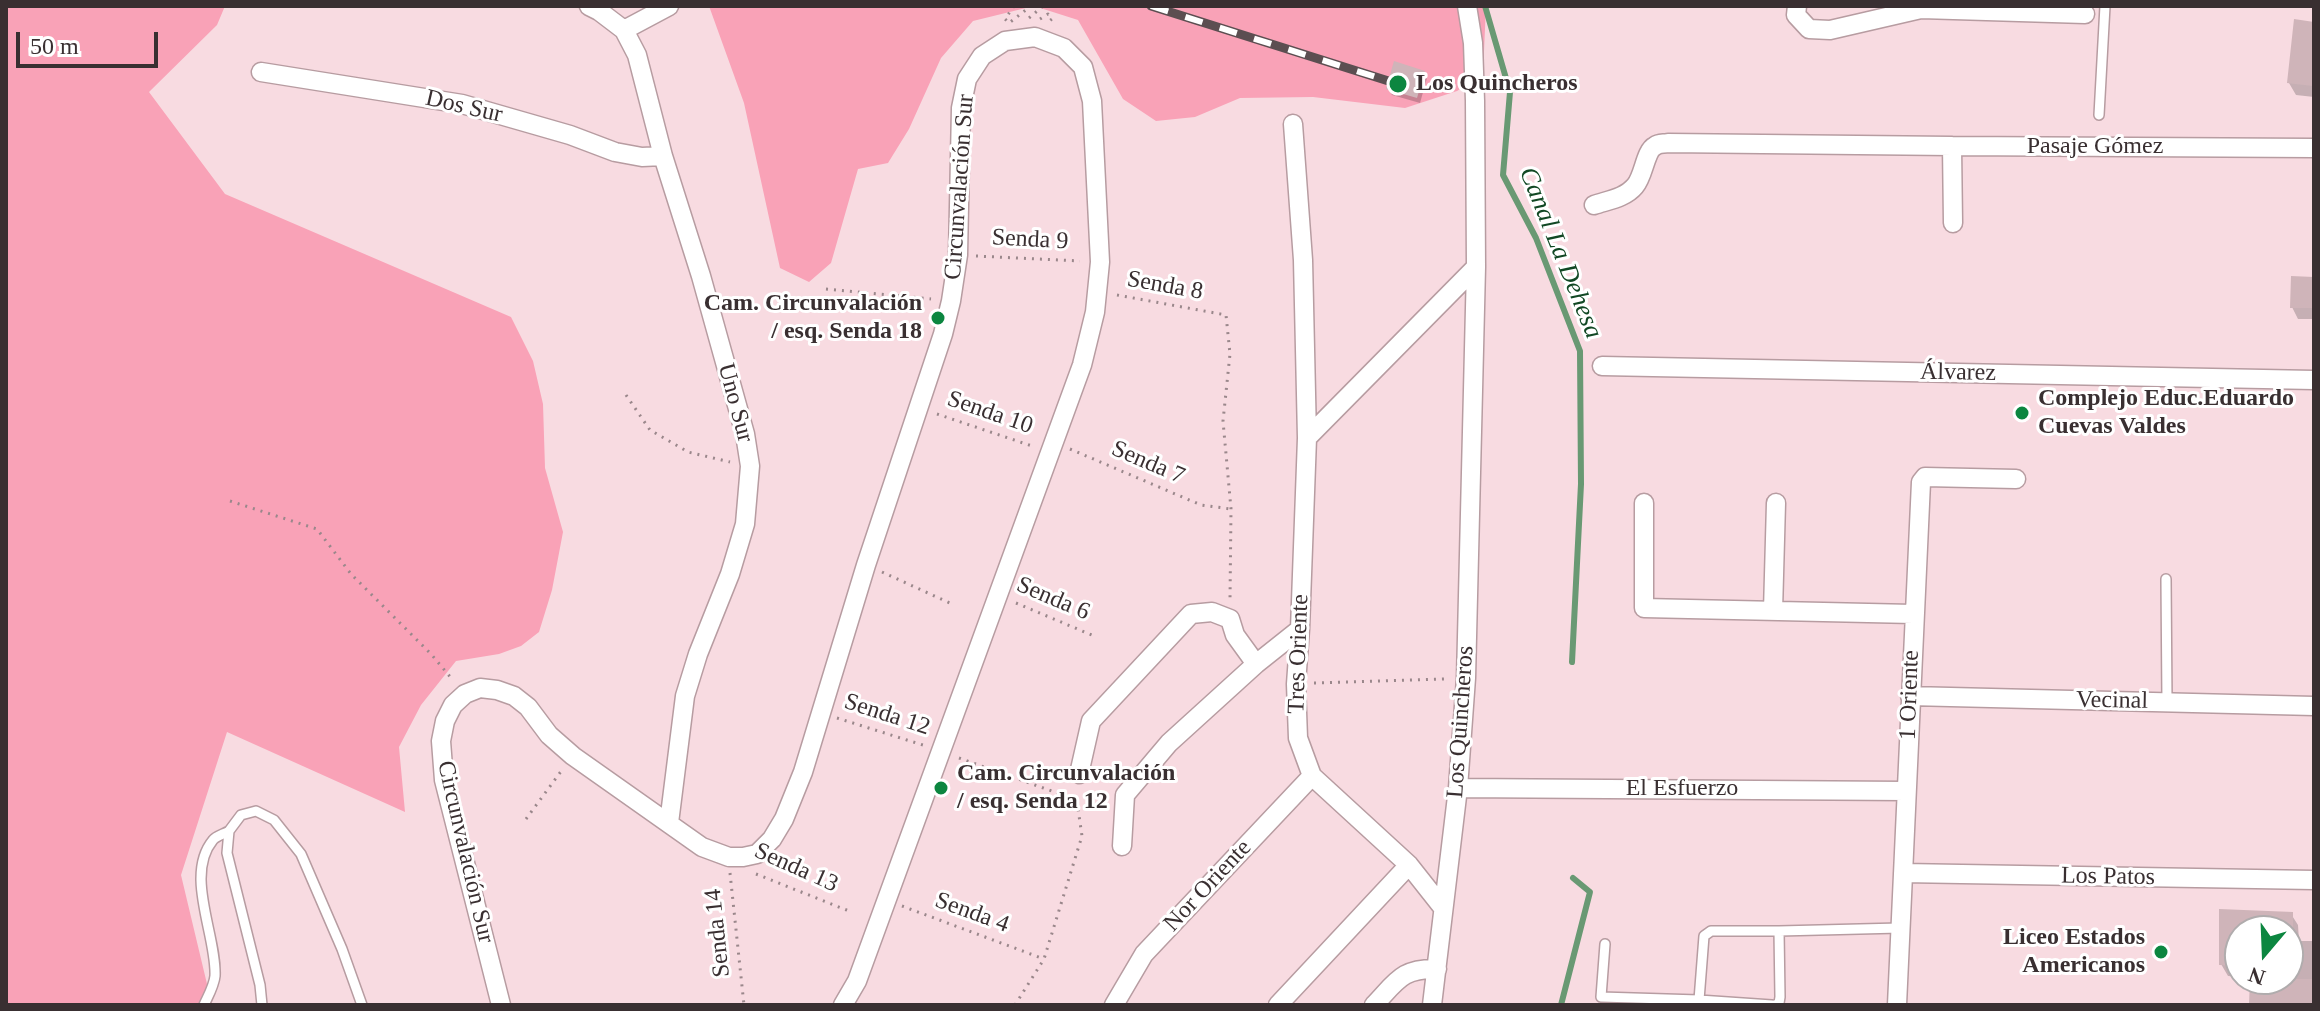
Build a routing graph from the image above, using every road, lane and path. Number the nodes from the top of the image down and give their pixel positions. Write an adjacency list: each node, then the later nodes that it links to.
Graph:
1 (589, 6): 10 (street)
2 (669, 6): 10 (street)
3 (1014, 6): 4 (path)
4 (1031, 6)
5 (1467, 6): 21 (street, Los Quincheros)
6 (1797, 6): 8 (street)
7 (2105, 6): 12 (lane)
8 (2011, 8): 9 (street)
9 (2085, 14)
10 (624, 30): 16 (street, Uno Sur)
11 (261, 72): 16 (street, Dos Sur)
12 (2099, 115)
13 (1293, 124): 29 (street, Tres Oriente)
14 (1952, 146): 15 (street, Pasaje Gómez); 17 (street, Pasaje Gómez); 18 (street)
15 (2314, 148)
16 (663, 156): 31 (street, Uno Sur)
17 (1594, 205)
18 (1953, 223)
19 (958, 255): 20 (path, Senda 9); 20 (street, Circunvalación Sur); 24 (street, Circunvalación Sur)
20 (1100, 262): 23 (street, Circunvalación Sur)
21 (1476, 267): 29 (street); 47 (street, Los Quincheros)
22 (826, 289): 24 (path)
23 (1098, 292): 30 (street, Circunvalación Sur); 36 (path, Senda 8)
24 (951, 301): 28 (street, Circunvalación Sur)
25 (1602, 366): 26 (street, Álvarez)
26 (2314, 380)
27 (626, 395): 31 (path)
28 (918, 407): 30 (path, Senda 10); 37 (street, Circunvalación Sur)
29 (1307, 438): 44 (street, Tres Oriente)
30 (1052, 448): 36 (path, Senda 7); 39 (street, Circunvalación Sur)
31 (750, 466): 61 (street, Uno Sur)
32 (2016, 479): 42 (street, 1 Oriente)
33 (230, 501): 49 (path)
34 (1644, 503): 41 (street)
35 (1776, 503): 41 (street)
36 (1231, 509): 43 (path)
37 (866, 565): 40 (path); 53 (street, Circunvalación Sur)
38 (2166, 579): 51 (lane)
39 (999, 596): 45 (path, Senda 6); 54 (street, Circunvalación Sur)
40 (952, 604)
41 (1773, 611): 42 (street)
42 (1913, 614): 50 (street, 1 Oriente)
43 (1230, 619): 46 (street); 56 (street)
44 (1300, 629): 46 (street); 48 (street, Tres Oriente)
45 (1094, 636)
46 (1256, 664): 63 (street)
47 (1466, 678): 48 (path); 58 (street, Los Quincheros)
48 (1296, 684): 57 (street, Tres Oriente)
49 (465, 694): 55 (street); 80 (street, Circunvalación Sur)
50 (1910, 696): 51 (street, Vecinal); 59 (street, 1 Oriente)
51 (2167, 702): 52 (street, Vecinal)
52 (2314, 706)
53 (822, 713): 54 (path, Senda 12); 64 (street, Circunvalación Sur)
54 (942, 751): 68 (street, Circunvalación Sur); 74 (path, Senda 12)
55 (573, 756): 60 (path); 61 (street)
56 (1079, 774)
57 (1312, 776): 65 (street, Tres Oriente); 84 (street, Nor Oriente)
58 (1458, 788): 59 (street, El Esfuerzo); 69 (street, Los Quincheros)
59 (1906, 791): 66 (street, 1 Oriente)
60 (526, 819)
61 (669, 823): 64 (street)
62 (229, 831): 77 (lane); 78 (lane); 79 (lane)
63 (1122, 846)
64 (729, 857): 70 (path, Senda 13); 81 (path, Senda 14)
65 (1409, 865): 69 (street, Tres Oriente); 85 (street)
66 (1903, 873): 67 (street, Los Patos); 71 (street, 1 Oriente)
67 (2314, 880)
68 (887, 901): 74 (path, Senda 4); 82 (street, Circunvalación Sur)
69 (1443, 908): 75 (street, Los Quincheros)
70 (849, 911)
71 (1900, 928): 72 (lane); 89 (street, 1 Oriente)
72 (1779, 931): 76 (lane); 88 (lane)
73 (1605, 944): 76 (lane)
74 (1044, 959): 83 (path)
75 (1437, 969): 86 (street); 87 (street, Los Quincheros)
76 (1699, 1000): 88 (lane)
77 (204, 1005)
78 (262, 1005)
79 (362, 1005)
80 (501, 1005)
81 (744, 1005)
82 (843, 1005)
83 (1015, 1005)
84 (1114, 1005)
85 (1278, 1005)
86 (1374, 1005)
87 (1432, 1005)
88 (1773, 1005)
89 (1897, 1005)

